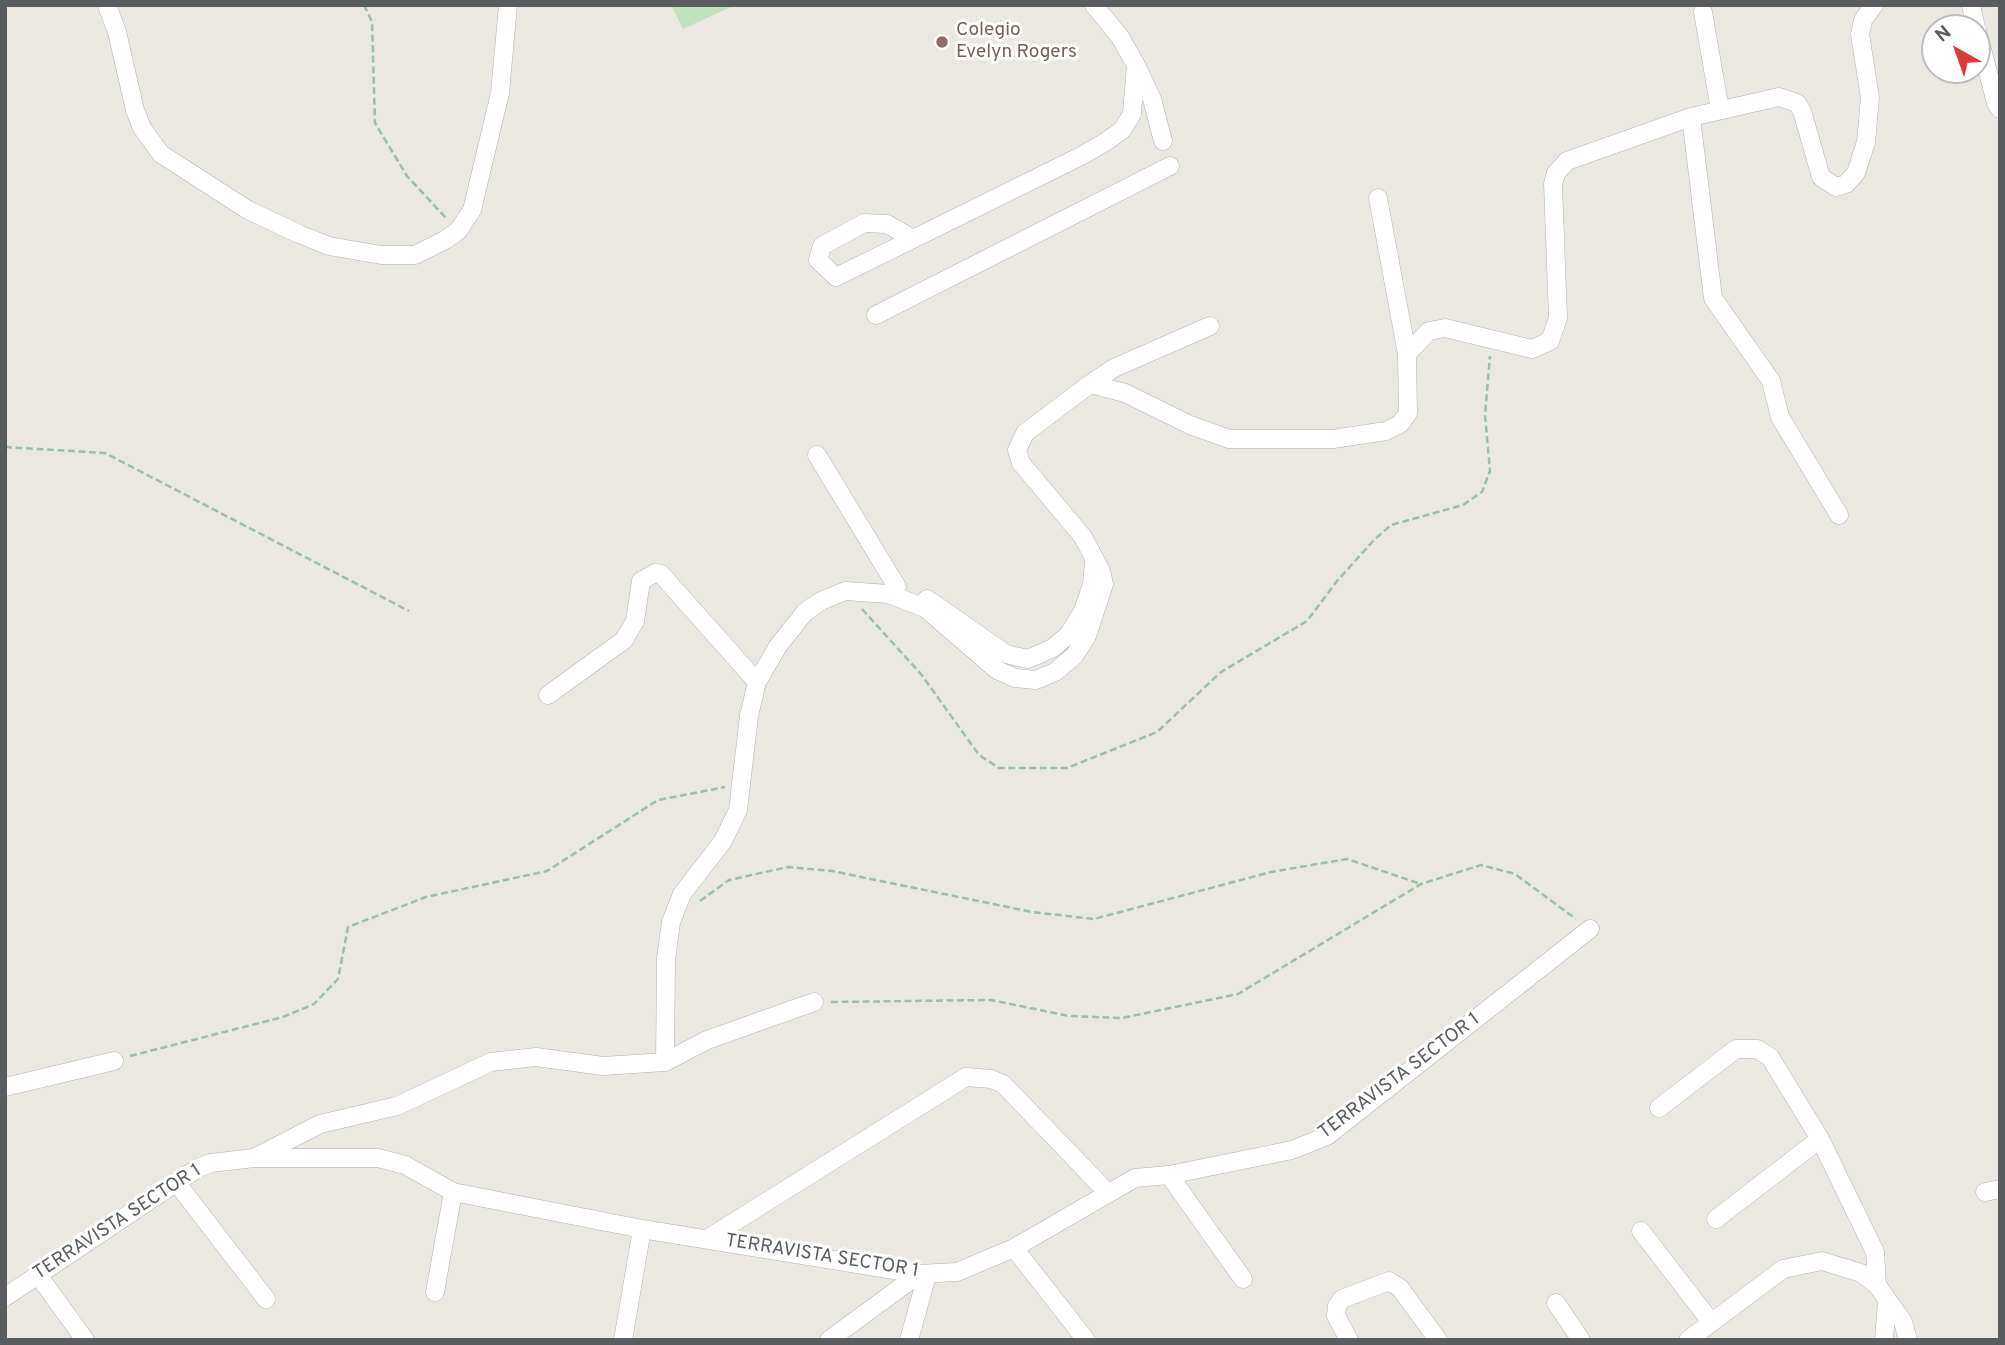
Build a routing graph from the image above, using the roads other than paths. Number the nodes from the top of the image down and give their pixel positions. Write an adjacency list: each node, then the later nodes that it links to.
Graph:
1 (107, 5): 2 (street)
2 (508, 5)
3 (1094, 5): 6 (street)
4 (1874, 5): 9 (street)
5 (1703, 12): 9 (street)
6 (1136, 65): 11 (street); 11 (street)
7 (1991, 84): 8 (street)
8 (2000, 109)
9 (1720, 110): 10 (street)
10 (1691, 117): 17 (street); 20 (street)
11 (1128, 122): 14 (street)
12 (1170, 166): 15 (street)
13 (1378, 198): 17 (street)
14 (913, 239): 14 (street)
15 (876, 315)
16 (1210, 326): 18 (street)
17 (1407, 354): 18 (street)
18 (1090, 384): 21 (street)
19 (817, 455): 22 (street)
20 (1839, 515)
21 (1094, 556): 22 (street); 23 (street)
22 (897, 587): 23 (street)
23 (867, 592): 24 (street)
24 (757, 682): 25 (street); 29 (street)
25 (548, 695)
26 (1590, 929): 34 (street, TERRAVISTA SECTOR 1)
27 (814, 1002): 29 (street)
28 (114, 1061): 30 (street)
29 (665, 1062): 33 (street)
30 (5, 1087)
31 (1659, 1108): 32 (street)
32 (1820, 1139): 38 (street); 46 (street)
33 (254, 1158): 35 (street, TERRAVISTA SECTOR 1); 36 (street, TERRAVISTA SECTOR 1)
34 (1169, 1175): 37 (street, TERRAVISTA SECTOR 1); 45 (street)
35 (176, 1182): 44 (street, TERRAVISTA SECTOR 1); 49 (street)
36 (453, 1192): 39 (street, TERRAVISTA SECTOR 1); 47 (street)
37 (1108, 1193): 41 (street); 42 (street, TERRAVISTA SECTOR 1)
38 (1716, 1219)
39 (642, 1228): 41 (street, TERRAVISTA SECTOR 1); 54 (street)
40 (1641, 1231): 52 (street)
41 (707, 1239): 43 (street, TERRAVISTA SECTOR 1)
42 (1014, 1248): 43 (street, TERRAVISTA SECTOR 1); 57 (street)
43 (923, 1274): 55 (street); 56 (street)
44 (38, 1275): 48 (street, TERRAVISTA SECTOR 1); 53 (street)
45 (1243, 1279)
46 (1877, 1285): 50 (street); 52 (street)
47 (435, 1292)
48 (5, 1297)
49 (266, 1299)
50 (1887, 1301): 62 (street); 63 (street)
51 (1556, 1303): 60 (street)
52 (1711, 1322): 61 (street)
53 (85, 1340)
54 (623, 1340)
55 (829, 1340)
56 (909, 1340)
57 (1086, 1340)
58 (1349, 1340): 59 (street)
59 (1438, 1340)
60 (1581, 1340)
61 (1688, 1340)
62 (1884, 1340)
63 (1908, 1340)

